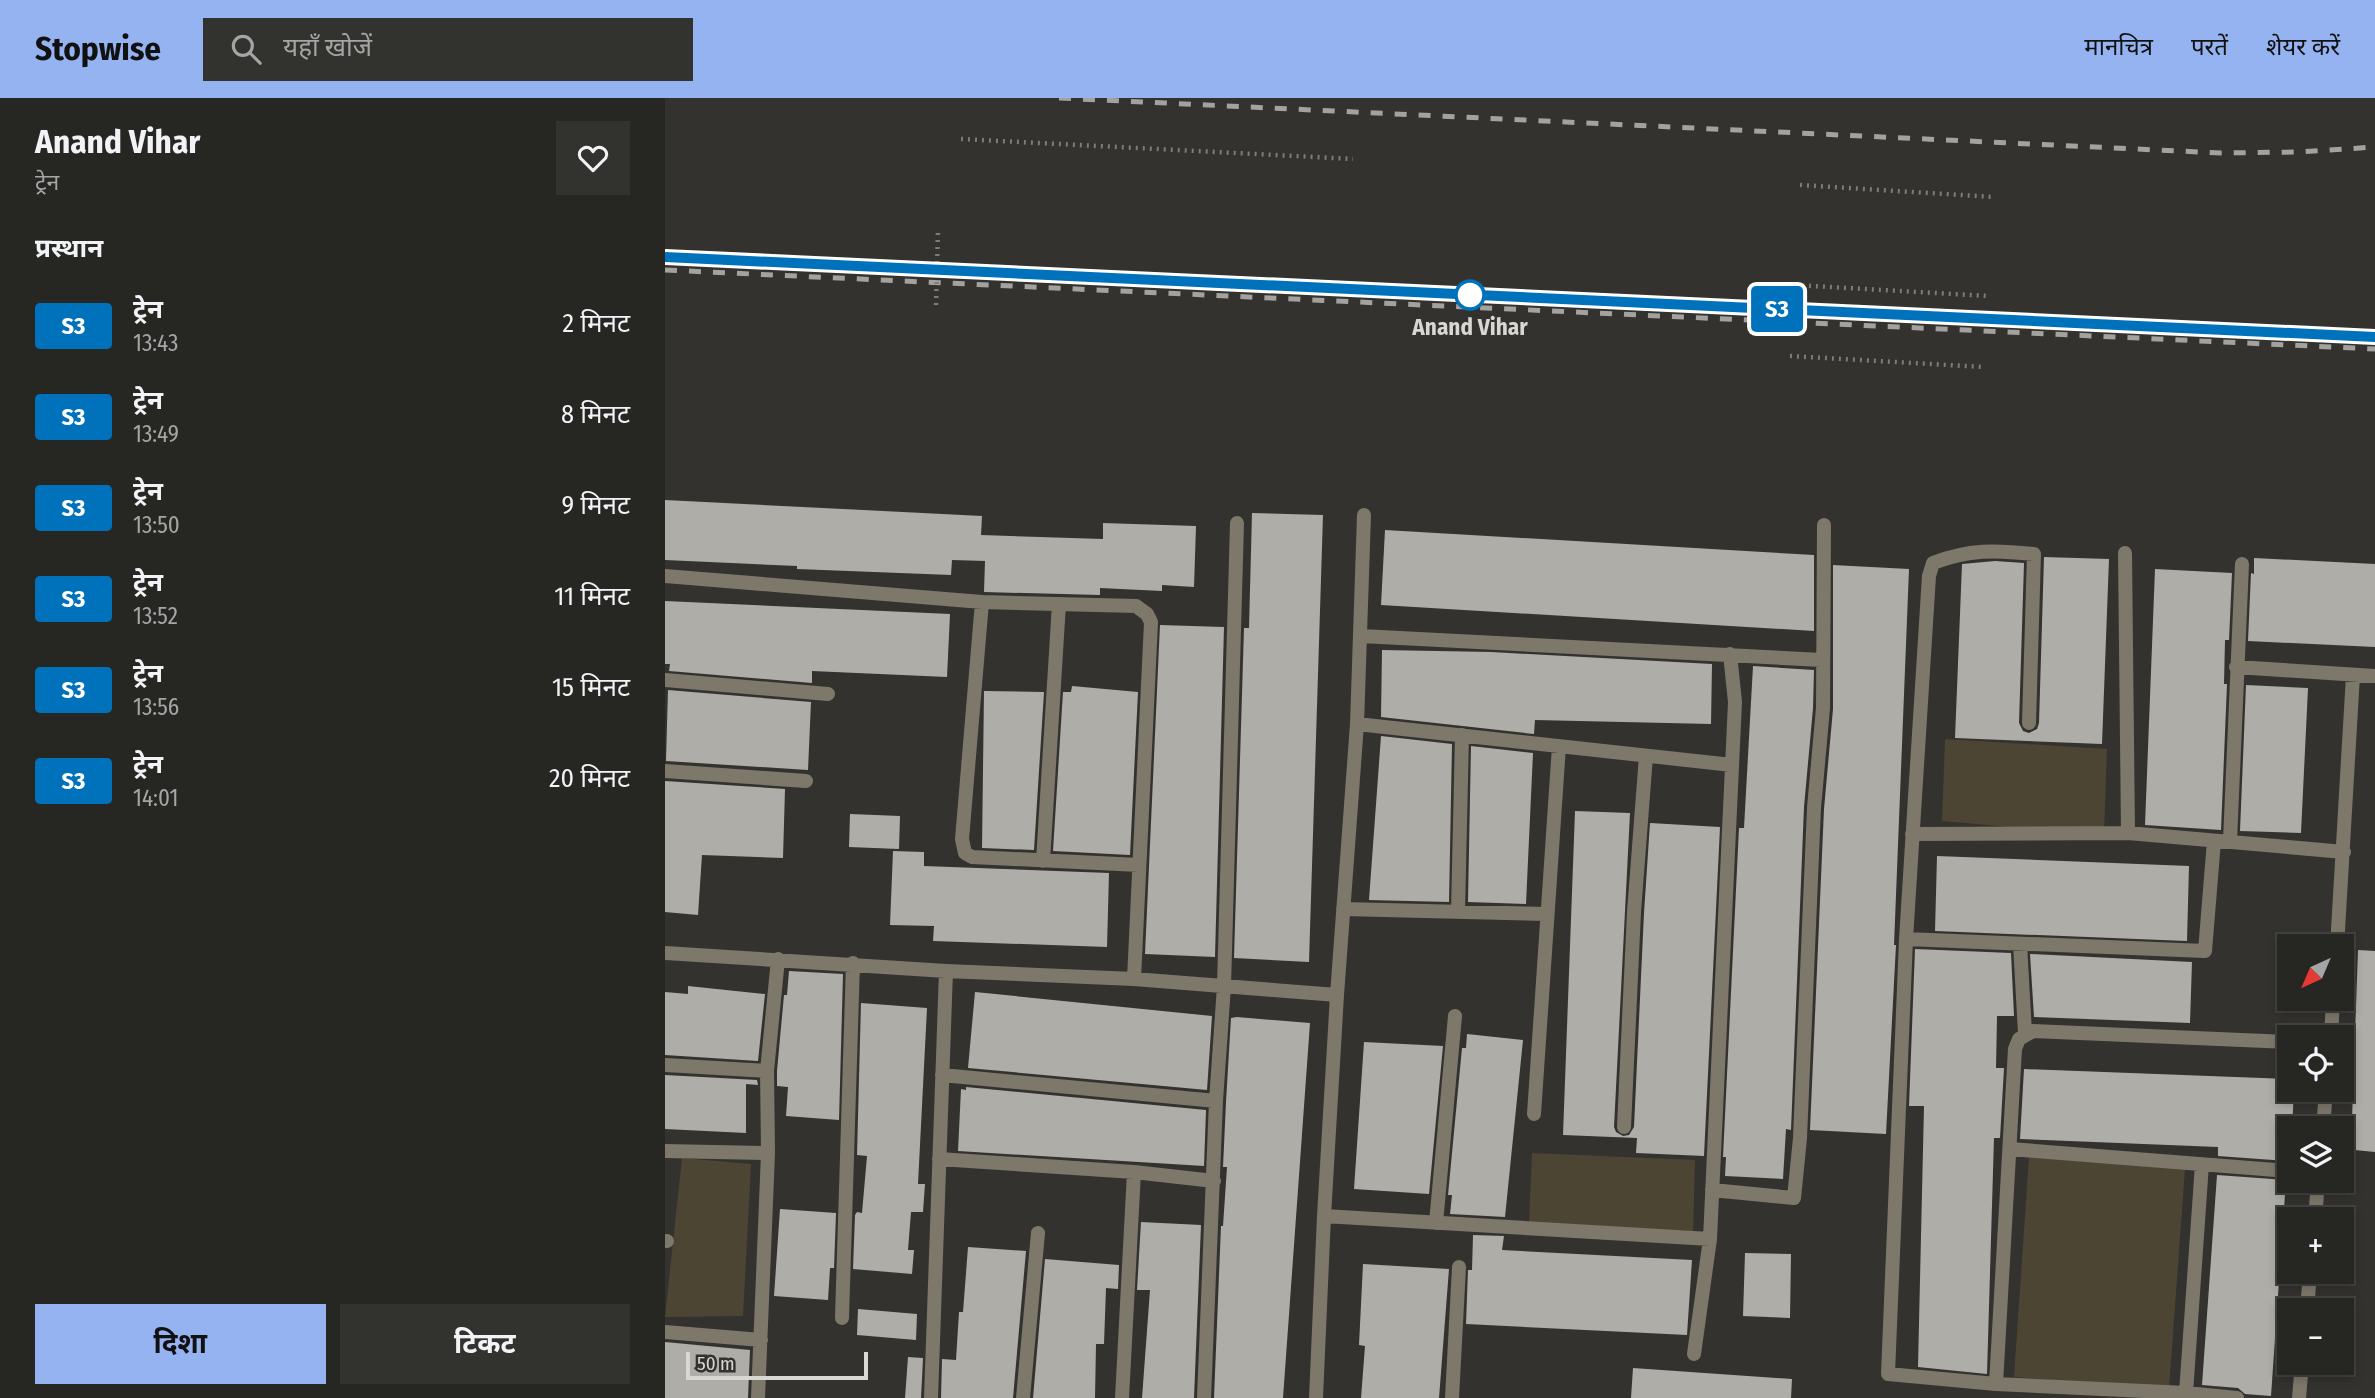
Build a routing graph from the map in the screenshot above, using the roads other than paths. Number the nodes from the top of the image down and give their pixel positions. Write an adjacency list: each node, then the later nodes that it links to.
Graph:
1 (1364, 515): 9 (street)
2 (1237, 523): 43 (street)
3 (1824, 525): 11 (street)
4 (2125, 553): 25 (street)
5 (2242, 564): 12 (street)
6 (665, 576): 7 (street)
7 (982, 602): 8 (street); 30 (street)
8 (1059, 604): 30 (street); 31 (street)
9 (1361, 636): 10 (street); 18 (street)
10 (1730, 654): 11 (street); 22 (street)
11 (1822, 660): 62 (street)
12 (2236, 667): 13 (street); 27 (street)
13 (2353, 675): 14 (street); 29 (street)
14 (2375, 676)
15 (665, 680): 16 (street)
16 (828, 694)
17 (2029, 723): 26 (street)
18 (1357, 724): 19 (street); 32 (street)
19 (1462, 736): 20 (street); 33 (street)
20 (1559, 746): 21 (street); 34 (street)
21 (1646, 756): 22 (street); 53 (street)
22 (1732, 765): 62 (street)
23 (665, 771): 24 (street)
24 (806, 781)
25 (2128, 832): 26 (street); 28 (street)
26 (1912, 834): 36 (street)
27 (2229, 841): 28 (street); 29 (street)
28 (2214, 842): 37 (street)
29 (2344, 852): 35 (street)
30 (1043, 861): 31 (street)
31 (1139, 864): 42 (street)
32 (1343, 909): 33 (street); 44 (street)
33 (1458, 912): 34 (street)
34 (1547, 914): 52 (street)
35 (2338, 934)
36 (1906, 939): 37 (street); 73 (street)
37 (2020, 944): 46 (street)
38 (665, 953): 39 (street)
39 (778, 959): 40 (street); 49 (street)
40 (853, 963): 41 (street); 68 (street)
41 (946, 971): 42 (street); 50 (street)
42 (1134, 979): 43 (street)
43 (1224, 986): 44 (street); 51 (street)
44 (1337, 995): 63 (street)
45 (1455, 1016): 64 (street)
46 (2025, 1033): 47 (street); 54 (street)
47 (2277, 1041)
48 (665, 1065): 49 (street)
49 (767, 1071): 56 (street)
50 (942, 1075): 51 (street); 57 (street)
51 (1216, 1101): 61 (street)
52 (1534, 1114)
53 (1624, 1127)
54 (2010, 1149): 58 (street); 73 (street)
55 (665, 1151): 56 (street)
56 (768, 1153): 70 (street)
57 (939, 1159): 60 (street); 76 (street)
58 (2202, 1164): 59 (street); 74 (street)
59 (2277, 1170)
60 (1134, 1172): 61 (street); 78 (street)
61 (1214, 1181): 79 (street)
62 (1712, 1190): 66 (street)
63 (1324, 1216): 64 (street); 80 (street)
64 (1436, 1223): 66 (street)
65 (1038, 1233): 77 (street)
66 (1710, 1239): 71 (street)
67 (1459, 1267): 81 (street)
68 (842, 1318)
69 (665, 1332): 70 (street)
70 (761, 1340): 75 (street)
71 (1694, 1354)
72 (2301, 1375): 83 (street)
73 (1996, 1384): 74 (street)
74 (2186, 1393): 82 (street)
75 (758, 1398)
76 (931, 1398)
77 (1023, 1398)
78 (1122, 1398)
79 (1204, 1398)
80 (1316, 1398)
81 (1452, 1398)
82 (2237, 1398)
83 (2299, 1398)

